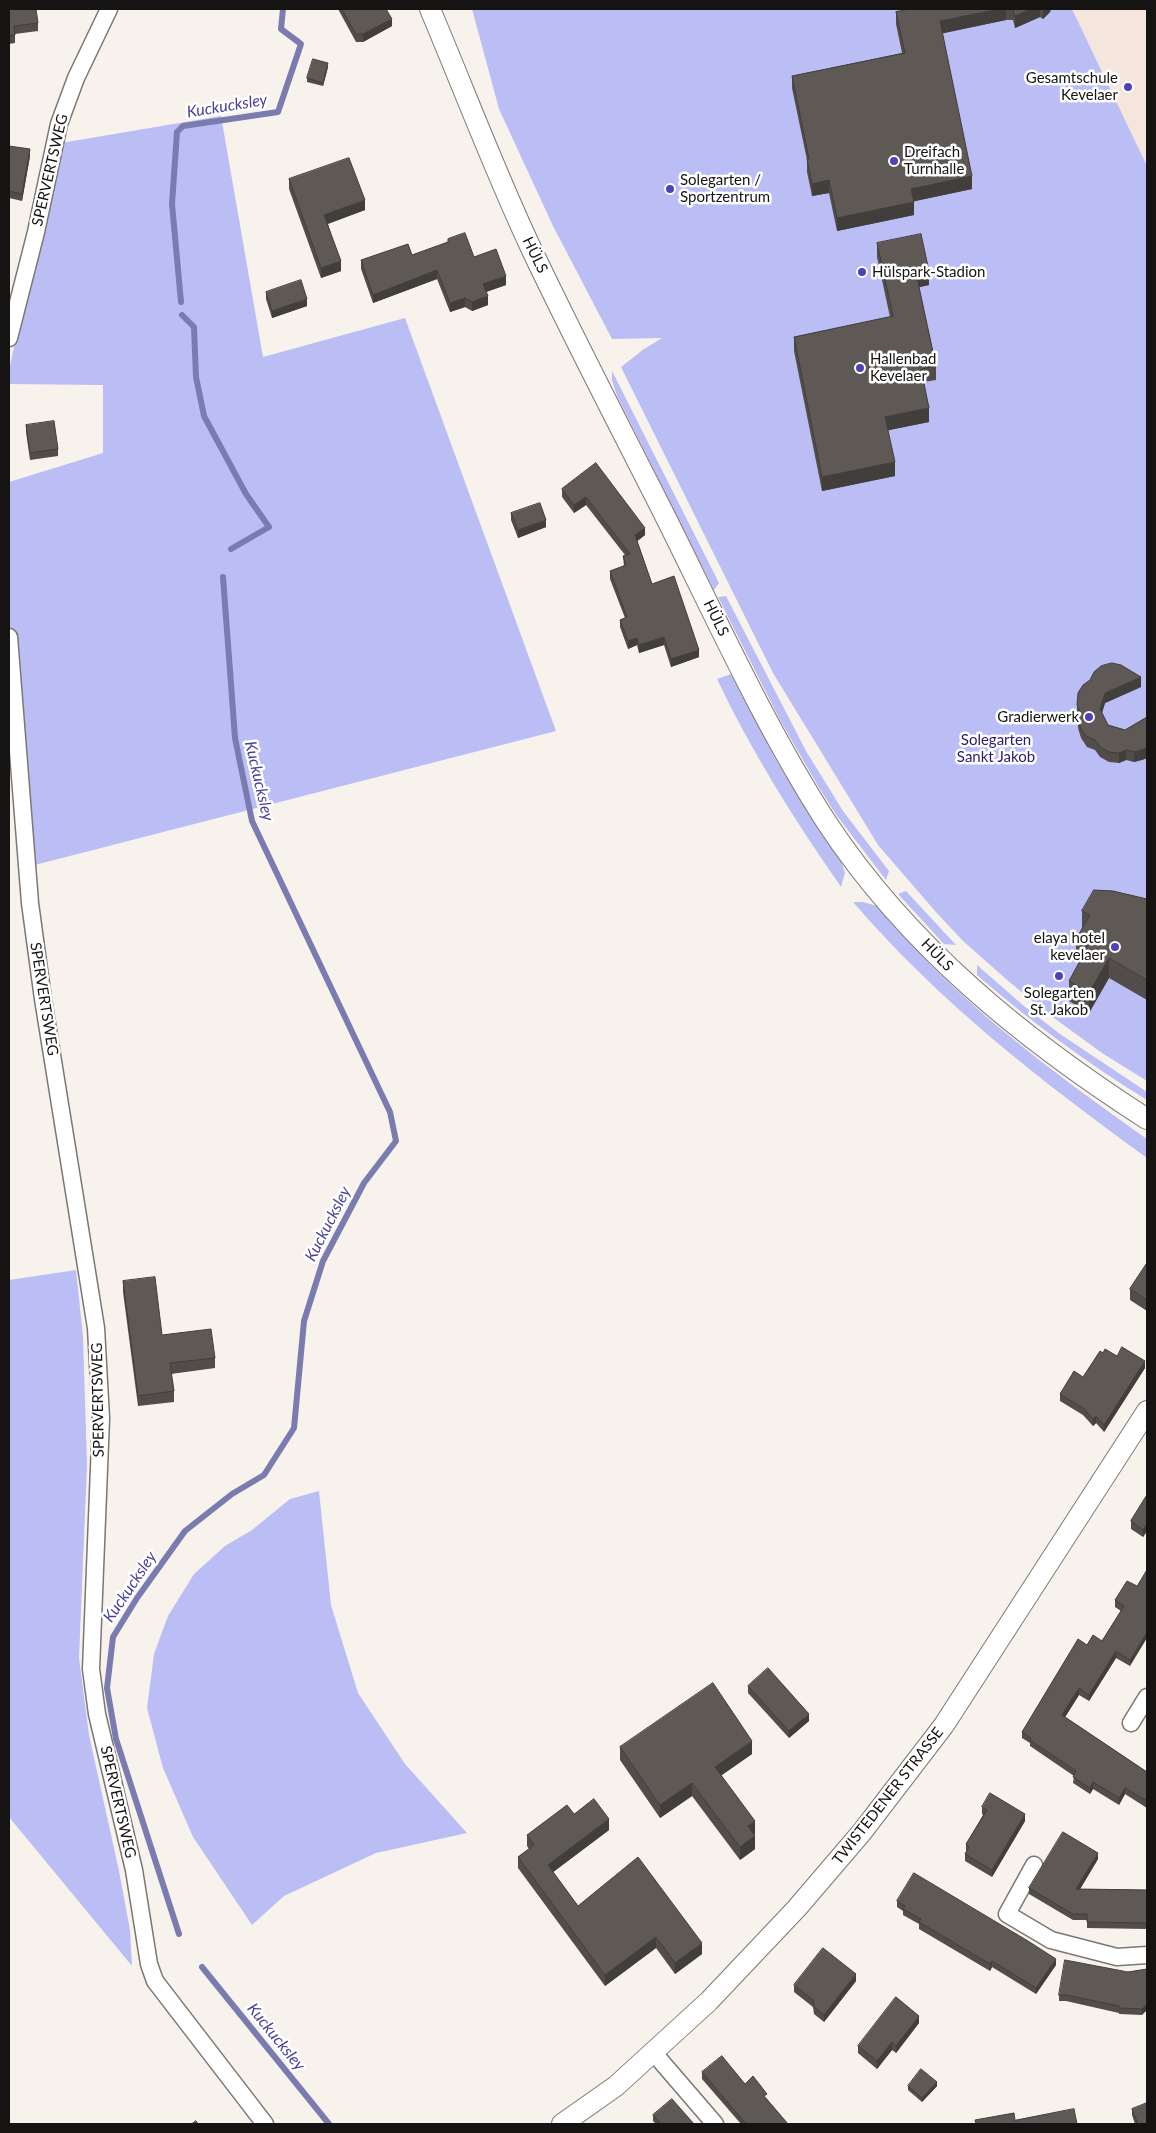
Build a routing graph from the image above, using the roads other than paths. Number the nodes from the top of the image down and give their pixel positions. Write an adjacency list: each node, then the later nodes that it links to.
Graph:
1 (109, 9): 3 (street, SPERVERTSWEG)
2 (430, 9): 5 (street, HÜLS)
3 (9, 338)
4 (9, 637): 12 (street, SPERVERTSWEG)
5 (1147, 1119)
6 (1146, 1416): 11 (street, TWISTEDENER STRASSE)
7 (1147, 1697): 8 (street)
8 (1131, 1723)
9 (1034, 1865): 10 (street)
10 (1147, 1955)
11 (653, 2052): 13 (street, TWISTEDENER STRASSE); 14 (street)
12 (265, 2124)
13 (562, 2124)
14 (715, 2124)

